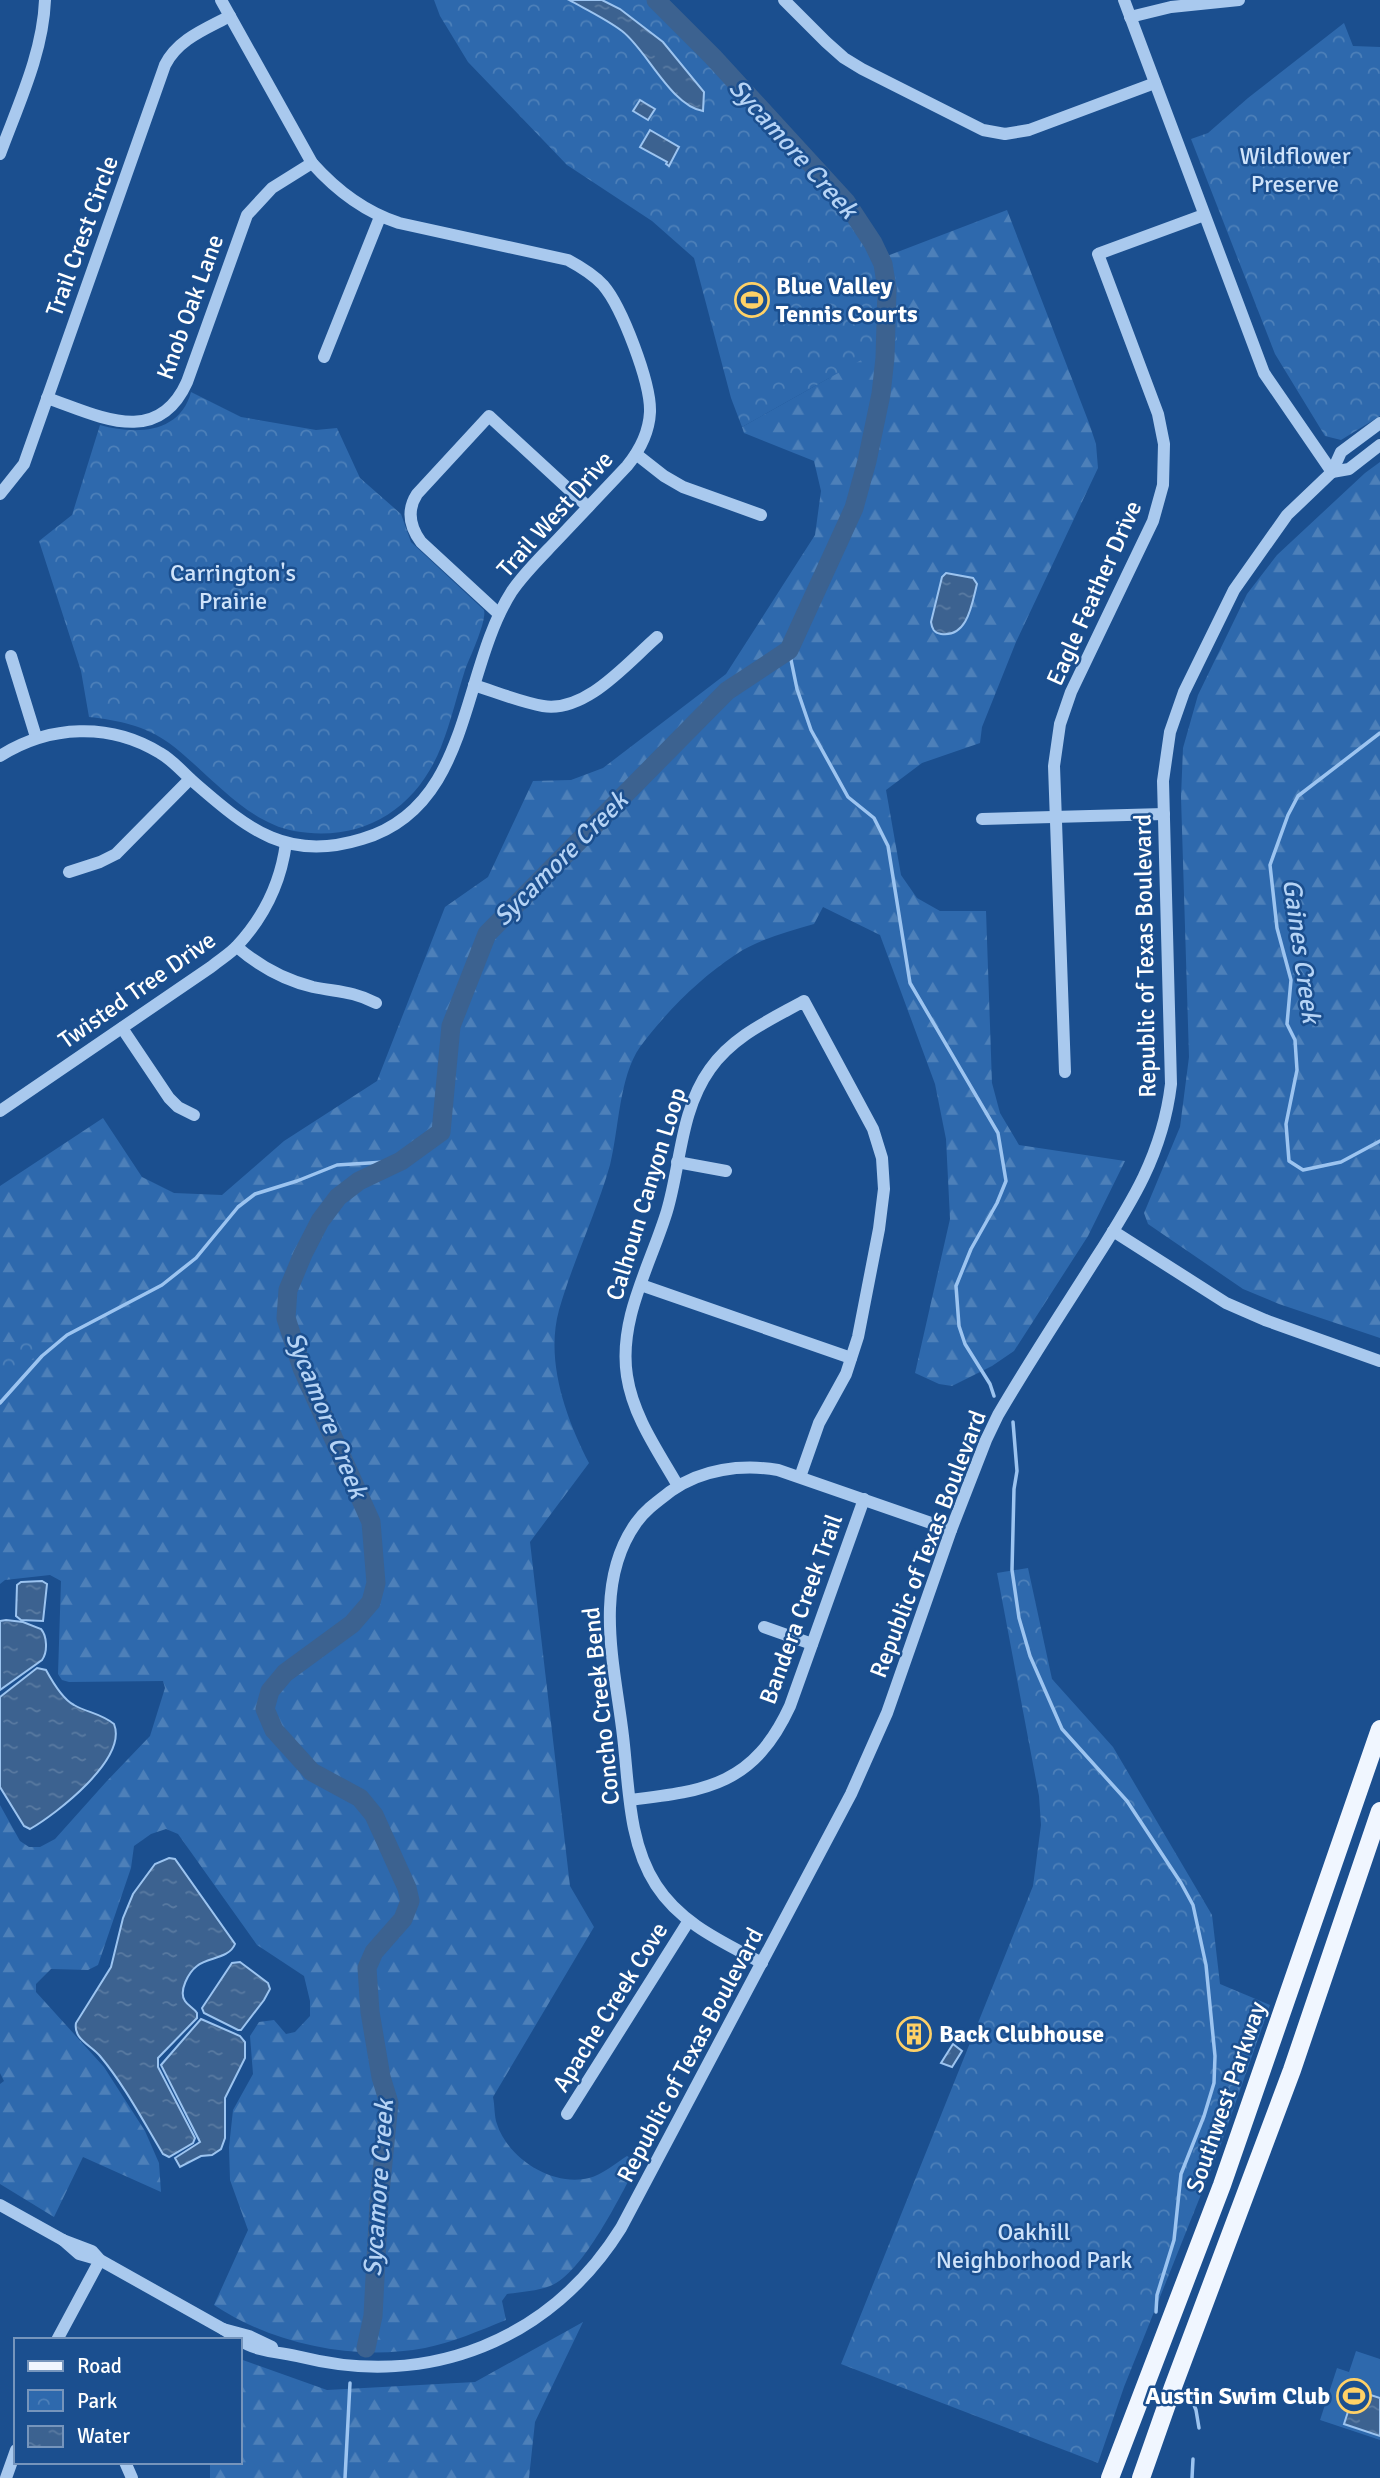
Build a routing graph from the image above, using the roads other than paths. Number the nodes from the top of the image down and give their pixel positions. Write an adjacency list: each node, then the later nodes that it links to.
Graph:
1 (45, 0): 9 (street)
2 (222, 0): 6 (street, Trail West Drive)
3 (784, 0): 8 (street)
4 (1124, 0): 7 (street)
5 (1239, 0): 7 (street)
6 (230, 16): 10 (street, Trail West Drive); 14 (street, Trail Crest Circle)
7 (1130, 17): 8 (street)
8 (1155, 83): 11 (street)
9 (0, 154)
10 (312, 163): 12 (street, Trail West Drive); 14 (street, Knob Oak Lane)
11 (1204, 215): 18 (street); 30 (street, Eagle Feather Drive)
12 (380, 217): 13 (street); 17 (street, Trail West Drive)
13 (324, 357)
14 (47, 398): 19 (street, Trail Crest Circle)
15 (1380, 424): 18 (street, Republic of Texas Boulevard)
16 (1380, 445): 18 (street, Republic of Texas Boulevard)
17 (636, 454): 20 (street, Trail West Drive); 21 (street)
18 (1332, 471): 29 (street, Republic of Texas Boulevard)
19 (0, 494)
20 (588, 508): 22 (street, Trail West Drive); 22 (street)
21 (761, 515)
22 (499, 614): 25 (street, Trail West Drive)
23 (657, 637): 25 (street)
24 (11, 656): 26 (street)
25 (474, 685): 32 (street, Trail West Drive)
26 (36, 737): 27 (street, Trail West Drive); 28 (street, Trail West Drive)
27 (0, 756)
28 (190, 779): 32 (street, Trail West Drive); 33 (street)
29 (1164, 814): 30 (street); 42 (street, Republic of Texas Boulevard)
30 (1056, 816): 31 (street); 37 (street, Eagle Feather Drive)
31 (982, 819)
32 (286, 843): 34 (street, Twisted Tree Drive)
33 (69, 872)
34 (237, 947): 35 (street); 36 (street, Twisted Tree Drive)
35 (376, 1003)
36 (122, 1028): 38 (street, Twisted Tree Drive); 39 (street)
37 (1065, 1072)
38 (0, 1111)
39 (194, 1115)
40 (677, 1162): 41 (street); 43 (street, Calhoun Canyon Loop); 44 (street, Calhoun Canyon Loop)
41 (726, 1171)
42 (1113, 1231): 45 (street); 49 (street, Republic of Texas Boulevard)
43 (641, 1285): 44 (street); 47 (street, Calhoun Canyon Loop)
44 (851, 1359): 46 (street, Calhoun Canyon Loop)
45 (1380, 1361)
46 (800, 1477): 47 (street, Concho Creek Bend); 48 (street, Concho Creek Bend)
47 (678, 1486): 53 (street, Concho Creek Bend)
48 (864, 1499): 49 (street, Concho Creek Bend); 51 (street, Bandera Creek Trail)
49 (951, 1530): 56 (street, Republic of Texas Boulevard)
50 (764, 1627): 51 (street)
51 (812, 1644): 53 (street, Bandera Creek Trail)
52 (1380, 1729): 65 (main road, Southwest Parkway)
53 (630, 1800): 55 (street, Concho Creek Bend)
54 (1380, 1811): 66 (main road, Southwest Parkway)
55 (688, 1922): 56 (street, Concho Creek Bend); 57 (street, Apache Creek Cove)
56 (762, 1963): 64 (street, Republic of Texas Boulevard)
57 (567, 2114)
58 (0, 2204): 59 (street, Republic of Texas Boulevard)
59 (100, 2260): 60 (street, Republic of Texas Boulevard); 61 (street)
60 (223, 2329): 62 (street, Republic of Texas Boulevard); 64 (street, Republic of Texas Boulevard)
61 (58, 2338)
62 (237, 2338)
63 (242, 2341): 64 (street, Republic of Texas Boulevard)
64 (281, 2352)
65 (1130, 2425): 66 (main road); 69 (main road, Southwest Parkway)
66 (1156, 2432): 70 (main road, Southwest Parkway)
67 (14, 2456): 68 (street)
68 (6, 2478)
69 (1110, 2478)
70 (1141, 2478)

